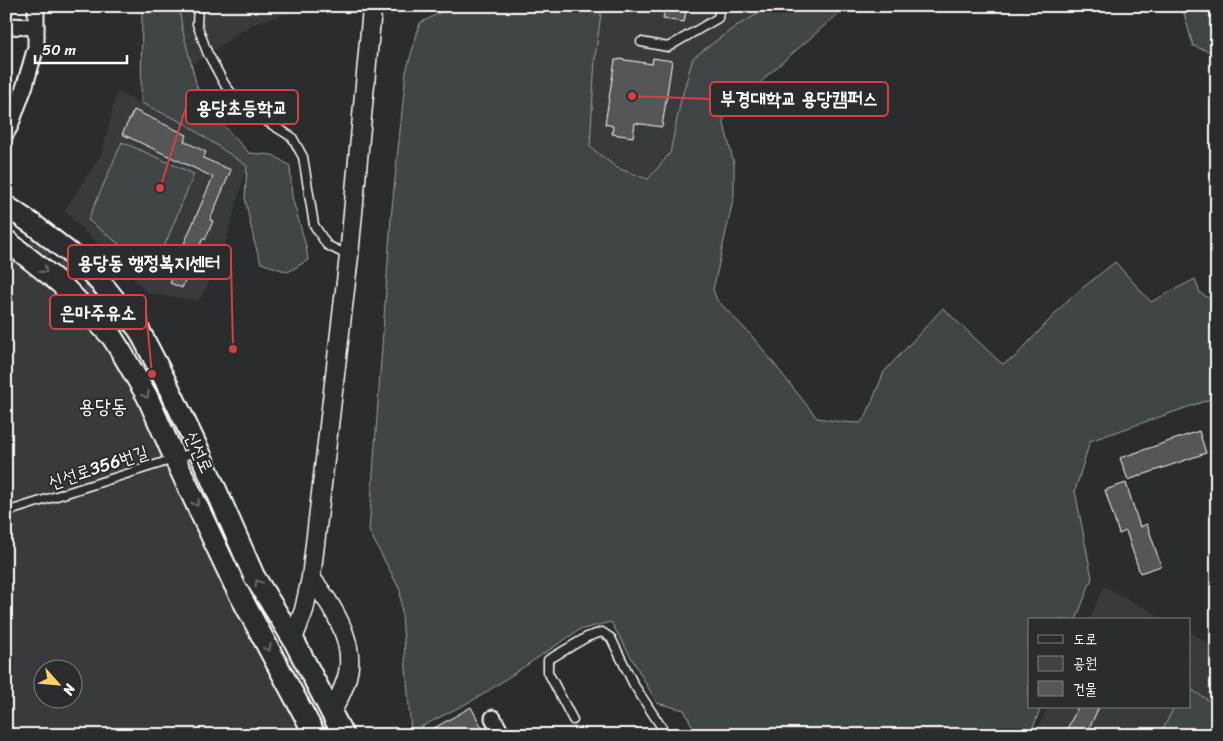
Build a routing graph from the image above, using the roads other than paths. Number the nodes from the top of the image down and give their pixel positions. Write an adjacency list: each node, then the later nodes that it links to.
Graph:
1 (36, 6): 6 (street)
2 (198, 6): 11 (lane)
3 (720, 6): 7 (lane)
4 (374, 7): 11 (street)
5 (6, 26): 6 (street)
6 (36, 28): 8 (street)
7 (641, 42)
8 (6, 133)
9 (6, 206): 12 (main road, 신선로)
10 (6, 240): 13 (main road, 신선로, one-way to 13)
11 (349, 256): 15 (street)
12 (199, 451): 13 (lane, 신선로356번길); 16 (main road, 신선로, one-way to 12)
13 (175, 459): 14 (lane, 신선로356번길); 21 (main road, 신선로, one-way to 21)
14 (6, 512)
15 (311, 578): 16 (street); 17 (street)
16 (293, 639): 17 (main road, 신선로)
17 (331, 713): 22 (main road, 신선로)
18 (493, 718): 23 (street)
19 (573, 720): 20 (lane)
20 (665, 734)
21 (315, 735)
22 (343, 735)
23 (502, 735)

